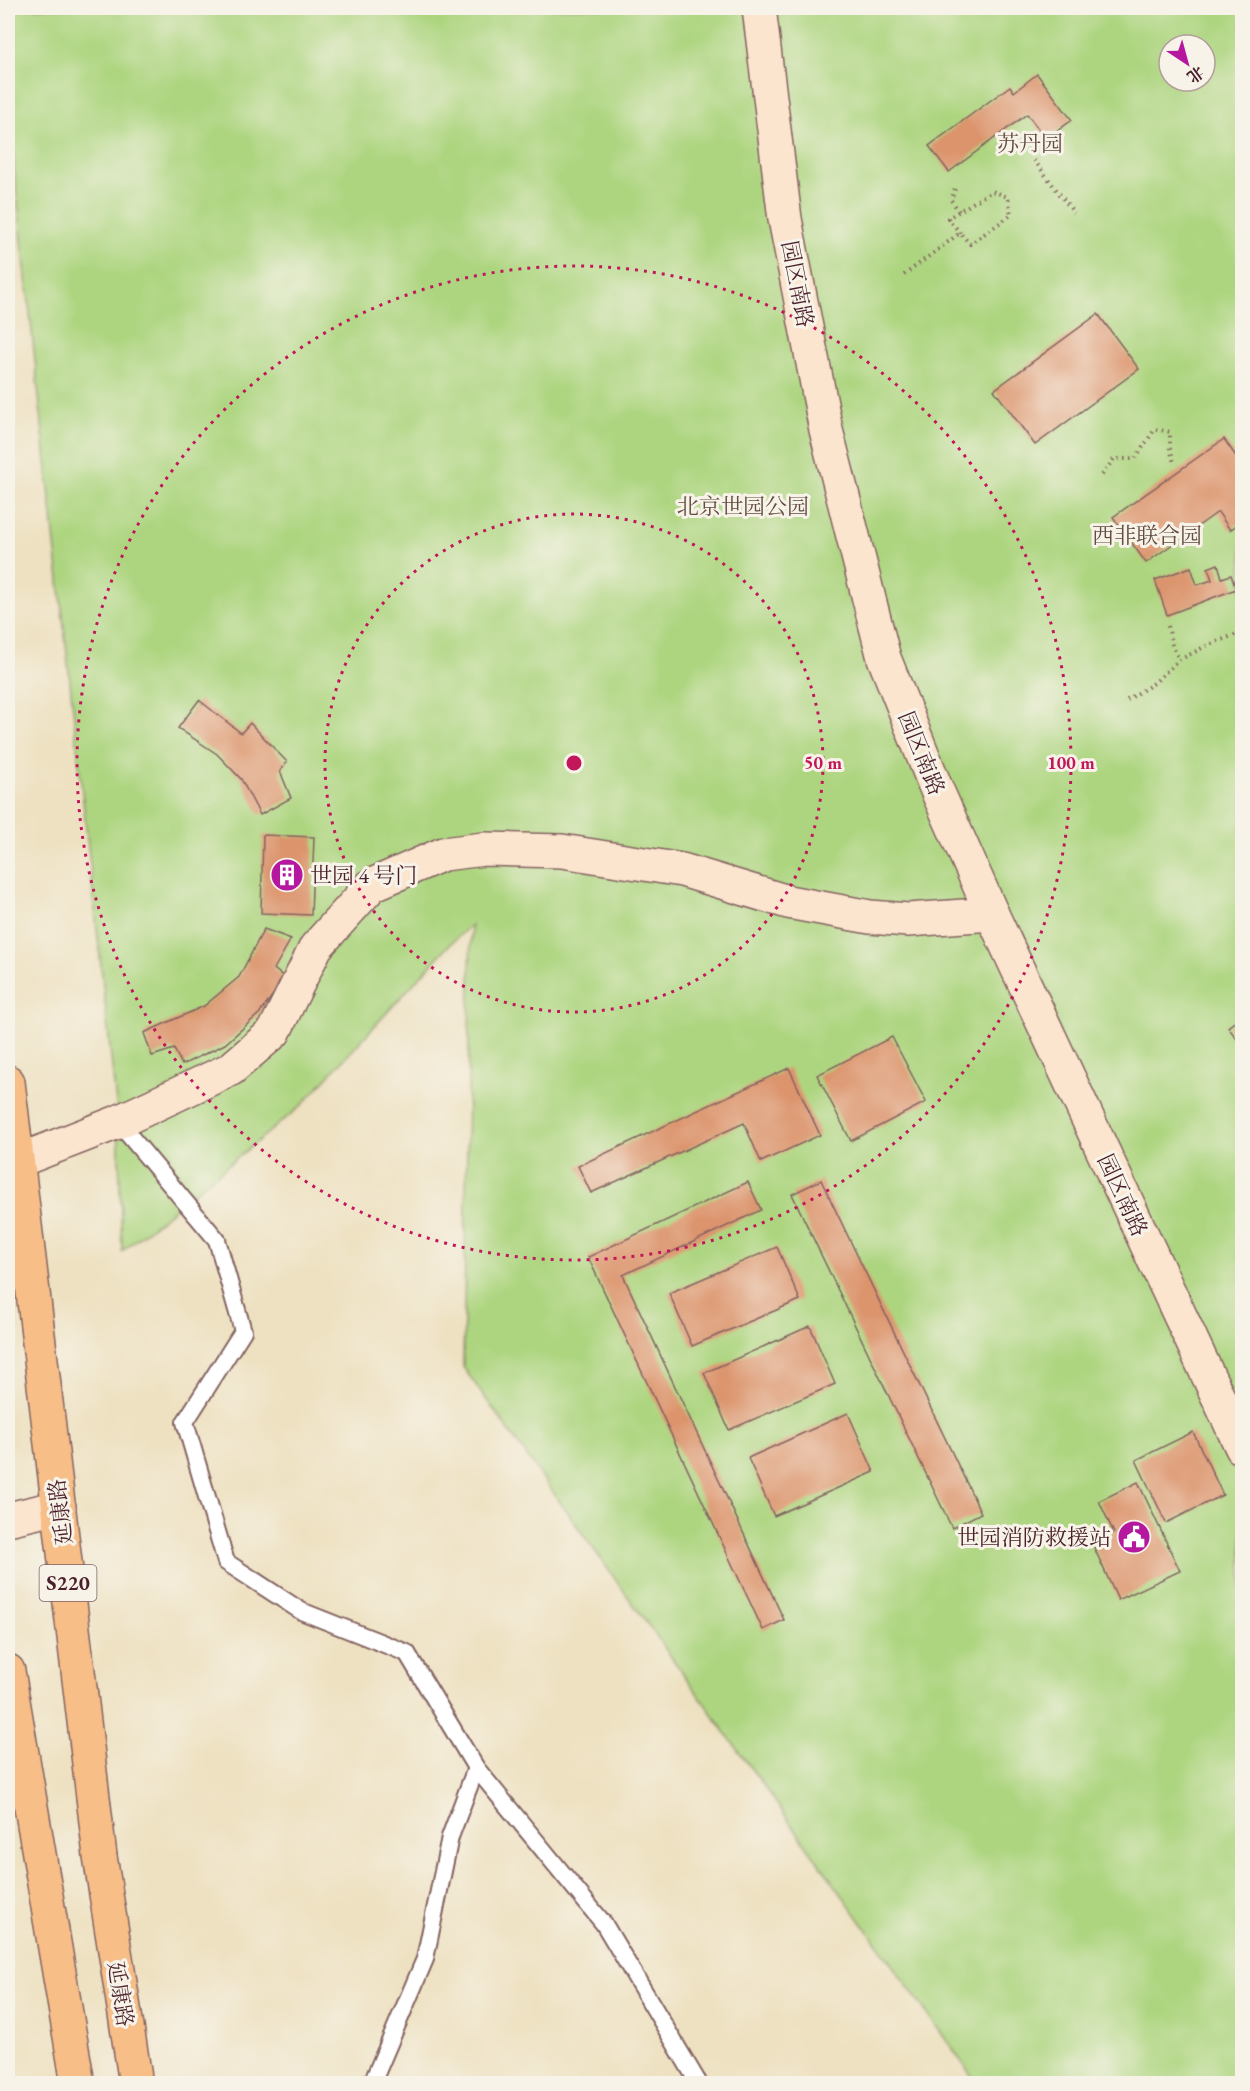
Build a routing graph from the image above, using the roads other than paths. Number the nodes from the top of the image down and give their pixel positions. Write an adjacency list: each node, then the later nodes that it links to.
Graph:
1 (759, 8): 2 (street, 园区南路)
2 (992, 914): 4 (street); 6 (street, 园区南路)
3 (8, 1082): 5 (main road, 延康路 / S220)
4 (118, 1122): 5 (street); 10 (lane)
5 (18, 1161): 7 (main road, 延康路 / S220)
6 (1242, 1448)
7 (59, 1507): 8 (street); 12 (main road, 延康路 / S220)
8 (8, 1519)
9 (8, 1671): 11 (main road)
10 (476, 1768): 13 (lane); 14 (lane)
11 (78, 2084)
12 (136, 2084)
13 (374, 2084)
14 (699, 2084)

